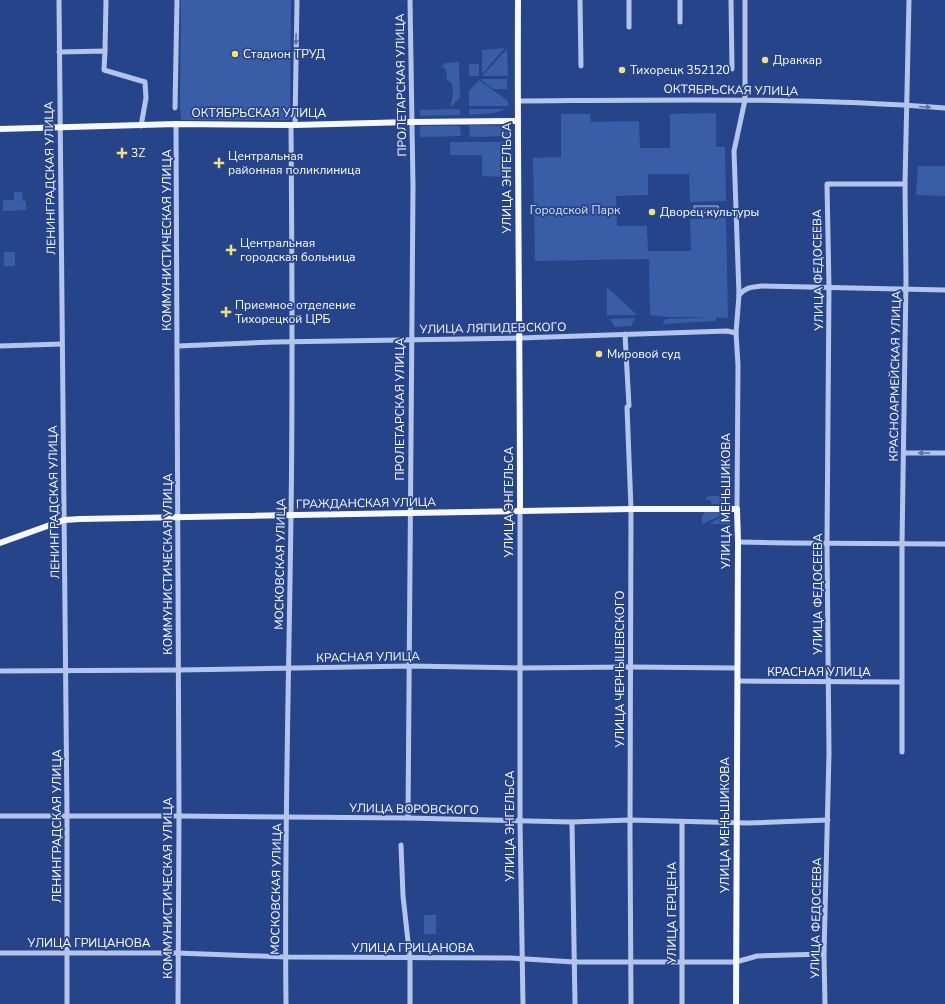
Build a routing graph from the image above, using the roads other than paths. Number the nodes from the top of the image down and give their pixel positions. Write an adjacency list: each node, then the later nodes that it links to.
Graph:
1 (59, 0): 16 (street, ЛЕНИНГРАДСКАЯ УЛИЦА)
2 (106, 0): 15 (street)
3 (177, 0): 22 (street)
4 (297, 0): 27 (street, МОСКОВСКАЯ УЛИЦА, one-way to 27)
5 (410, 0): 25 (street, ПРОЛЕТАРСКАЯ УЛИЦА)
6 (518, 0): 20 (main road, УЛИЦА ЭНГЕЛЬСА)
7 (580, 0): 17 (street)
8 (629, 0): 14 (street)
9 (680, 0): 13 (street)
10 (731, 0): 18 (street)
11 (745, 0): 19 (street, УЛИЦА МЕНЬШИКОВА)
12 (909, 0): 21 (street, КРАСНОАРМЕЙСКАЯ УЛИЦА)
13 (680, 22)
14 (629, 27)
15 (105, 51): 16 (street); 28 (street)
16 (59, 52): 29 (street, ЛЕНИНГРАДСКАЯ УЛИЦА)
17 (581, 66)
18 (732, 70)
19 (745, 100): 20 (street, ОКТЯБРЬСКАЯ УЛИЦА); 21 (street, ОКТЯБРЬСКАЯ УЛИЦА); 35 (street, УЛИЦА МЕНЬШИКОВА)
20 (518, 101): 24 (main road, УЛИЦА ЭНГЕЛЬСА)
21 (906, 105): 23 (street, ОКТЯБРЬСКАЯ УЛИЦА, one-way to 23); 31 (street, КРАСНОАРМЕЙСКАЯ УЛИЦА)
22 (175, 108)
23 (945, 108)
24 (518, 121): 25 (main road, ОКТЯБРЬСКАЯ УЛИЦА); 38 (main road, УЛИЦА ЭНГЕЛЬСА)
25 (411, 122): 27 (main road, ОКТЯБРЬСКАЯ УЛИЦА); 39 (street, ПРОЛЕТАРСКАЯ УЛИЦА)
26 (176, 124): 27 (main road, ОКТЯБРЬСКАЯ УЛИЦА); 28 (main road, ОКТЯБРЬСКАЯ УЛИЦА); 43 (street, КОММУНИСТИЧЕСКАЯ УЛИЦА)
27 (293, 125): 40 (street, МОСКОВСКАЯ УЛИЦА)
28 (141, 126): 29 (main road, ОКТЯБРЬСКАЯ УЛИЦА)
29 (60, 128): 30 (main road, ОКТЯБРЬСКАЯ УЛИЦА); 41 (street, ЛЕНИНГРАДСКАЯ УЛИЦА)
30 (0, 129)
31 (905, 184): 32 (street, УЛИЦА ФЕДОСЕЕВА); 33 (street, КРАСНОАРМЕЙСКАЯ УЛИЦА)
32 (829, 288): 33 (street); 35 (street); 55 (street, УЛИЦА ФЕДОСЕЕВА)
33 (906, 290): 34 (street); 44 (street, КРАСНОАРМЕЙСКАЯ УЛИЦА)
34 (945, 290)
35 (739, 295): 36 (street, УЛИЦА МЕНЬШИКОВА)
36 (736, 332): 37 (street, УЛИЦА ЛЯПИДЕВСКОГО); 47 (street, УЛИЦА МЕНЬШИКОВА)
37 (625, 334): 38 (street, УЛИЦА ЛЯПИДЕВСКОГО); 46 (street, УЛИЦА ЧЕРНЫШЕВСКОГО)
38 (520, 338): 39 (street, УЛИЦА ЛЯПИДЕВСКОГО); 48 (main road, УЛИЦА ЭНГЕЛЬСА)
39 (411, 340): 40 (street, УЛИЦА ЛЯПИДЕВСКОГО); 49 (street, ПРОЛЕТАРСКАЯ УЛИЦА)
40 (292, 342): 43 (street, УЛИЦА ЛЯПИДЕВСКОГО); 50 (street, МОСКОВСКАЯ УЛИЦА)
41 (62, 344): 42 (street); 52 (street, ЛЕНИНГРАДСКАЯ УЛИЦА)
42 (0, 346)
43 (178, 346): 51 (street, КОММУНИСТИЧЕСКАЯ УЛИЦА)
44 (904, 452): 45 (street, one-way to 44); 56 (street, КРАСНОАРМЕЙСКАЯ УЛИЦА)
45 (945, 453)
46 (630, 509): 47 (main road, ГРАЖДАНСКАЯ УЛИЦА); 48 (main road, ГРАЖДАНСКАЯ УЛИЦА); 59 (street, УЛИЦА ЧЕРНЫШЕВСКОГО)
47 (737, 509): 53 (main road, УЛИЦА МЕНЬШИКОВА)
48 (520, 511): 49 (main road, ГРАЖДАНСКАЯ УЛИЦА); 61 (street, УЛИЦА ЭНГЕЛЬСА)
49 (409, 513): 50 (main road, ГРАЖДАНСКАЯ УЛИЦА); 58 (street, ПРОЛЕТАРСКАЯ УЛИЦА)
50 (291, 515): 51 (main road, ГРАЖДАНСКАЯ УЛИЦА); 60 (street, МОСКОВСКАЯ УЛИЦА)
51 (178, 516): 52 (main road, ГРАЖДАНСКАЯ УЛИЦА); 64 (street, КОММУНИСТИЧЕСКАЯ УЛИЦА)
52 (64, 520): 54 (main road, ГРАЖДАНСКАЯ УЛИЦА); 63 (street, ЛЕНИНГРАДСКАЯ УЛИЦА)
53 (738, 542): 55 (street); 62 (main road, УЛИЦА МЕНЬШИКОВА)
54 (0, 543)
55 (827, 543): 56 (street); 67 (street, УЛИЦА ФЕДОСЕЕВА)
56 (902, 544): 57 (street); 68 (street, КРАСНОАРМЕЙСКАЯ УЛИЦА)
57 (945, 544)
58 (410, 666): 60 (street, КРАСНАЯ УЛИЦА); 61 (street, КРАСНАЯ УЛИЦА); 74 (street, ПРОЛЕТАРСКАЯ УЛИЦА)
59 (630, 667): 61 (street, КРАСНАЯ УЛИЦА); 62 (street, КРАСНАЯ УЛИЦА); 75 (street, УЛИЦА ЧЕРНЫШЕВСКОГО)
60 (288, 668): 64 (street, КРАСНАЯ УЛИЦА); 73 (street, МОСКОВСКАЯ УЛИЦА)
61 (521, 668): 77 (street, УЛИЦА ЭНГЕЛЬСА)
62 (737, 668): 66 (main road, УЛИЦА МЕНЬШИКОВА)
63 (66, 670): 64 (street, КРАСНАЯ УЛИЦА); 65 (street, КРАСНАЯ УЛИЦА); 70 (street, ЛЕНИНГРАДСКАЯ УЛИЦА)
64 (178, 670): 72 (street, КОММУНИСТИЧЕСКАЯ УЛИЦА)
65 (0, 672)
66 (737, 681): 67 (street, КРАСНАЯ УЛИЦА); 80 (main road, УЛИЦА МЕНЬШИКОВА)
67 (828, 682): 68 (street, КРАСНАЯ УЛИЦА); 76 (street, УЛИЦА ФЕДОСЕЕВА)
68 (901, 682): 69 (street, КРАСНОАРМЕЙСКАЯ УЛИЦА)
69 (902, 752)
70 (67, 815): 71 (street, УЛИЦА ВОРОВСКОГО); 72 (street, УЛИЦА ВОРОВСКОГО); 83 (street, ЛЕНИНГРАДСКАЯ УЛИЦА)
71 (0, 816)
72 (179, 816): 73 (street, УЛИЦА ВОРОВСКОГО); 84 (street, КОММУНИСТИЧЕСКАЯ УЛИЦА)
73 (287, 817): 74 (street, УЛИЦА ВОРОВСКОГО); 86 (street, МОСКОВСКАЯ УЛИЦА)
74 (408, 818): 77 (street, УЛИЦА ВОРОВСКОГО)
75 (630, 820): 78 (street, УЛИЦА ВОРОВСКОГО); 79 (street, УЛИЦА ВОРОВСКОГО); 90 (street, УЛИЦА ЧЕРНЫШЕВСКОГО)
76 (828, 820): 80 (street, УЛИЦА ВОРОВСКОГО); 85 (street, УЛИЦА ФЕДОСЕЕВА)
77 (520, 821): 78 (street, УЛИЦА ВОРОВСКОГО); 88 (street, УЛИЦА ЭНГЕЛЬСА)
78 (572, 822): 89 (street)
79 (682, 822): 80 (street, УЛИЦА ВОРОВСКОГО); 91 (street, УЛИЦА ГЕРЦЕНА)
80 (736, 822): 92 (main road, УЛИЦА МЕНЬШИКОВА)
81 (401, 845): 87 (street)
82 (0, 953): 83 (street, УЛИЦА ГРИЦАНОВА)
83 (67, 953): 84 (street, УЛИЦА ГРИЦАНОВА); 93 (street, ЛЕНИНГРАДСКАЯ УЛИЦА)
84 (177, 953): 86 (street, УЛИЦА ГРИЦАНОВА); 94 (street, КОММУНИСТИЧЕСКАЯ УЛИЦА)
85 (824, 954): 92 (street, УЛИЦА ГРИЦАНОВА); 102 (street, УЛИЦА ФЕДОСЕЕВА)
86 (286, 957): 87 (street, УЛИЦА ГРИЦАНОВА); 95 (street, МОСКОВСКАЯ УЛИЦА)
87 (410, 959): 88 (street, УЛИЦА ГРИЦАНОВА); 96 (street)
88 (522, 959): 89 (street, УЛИЦА ГРИЦАНОВА); 97 (street, УЛИЦА ЭНГЕЛЬСА)
89 (574, 962): 90 (street, УЛИЦА ГРИЦАНОВА); 98 (street)
90 (631, 962): 91 (street, УЛИЦА ГРИЦАНОВА); 99 (street, УЛИЦА ЧЕРНЫШЕВСКОГО)
91 (682, 962): 92 (street, УЛИЦА ГРИЦАНОВА); 100 (street, УЛИЦА ГЕРЦЕНА)
92 (736, 962): 101 (main road, УЛИЦА МЕНЬШИКОВА)
93 (67, 1004)
94 (178, 1004)
95 (286, 1004)
96 (410, 1004)
97 (523, 1004)
98 (575, 1004)
99 (631, 1004)
100 (682, 1004)
101 (736, 1004)
102 (825, 1004)

